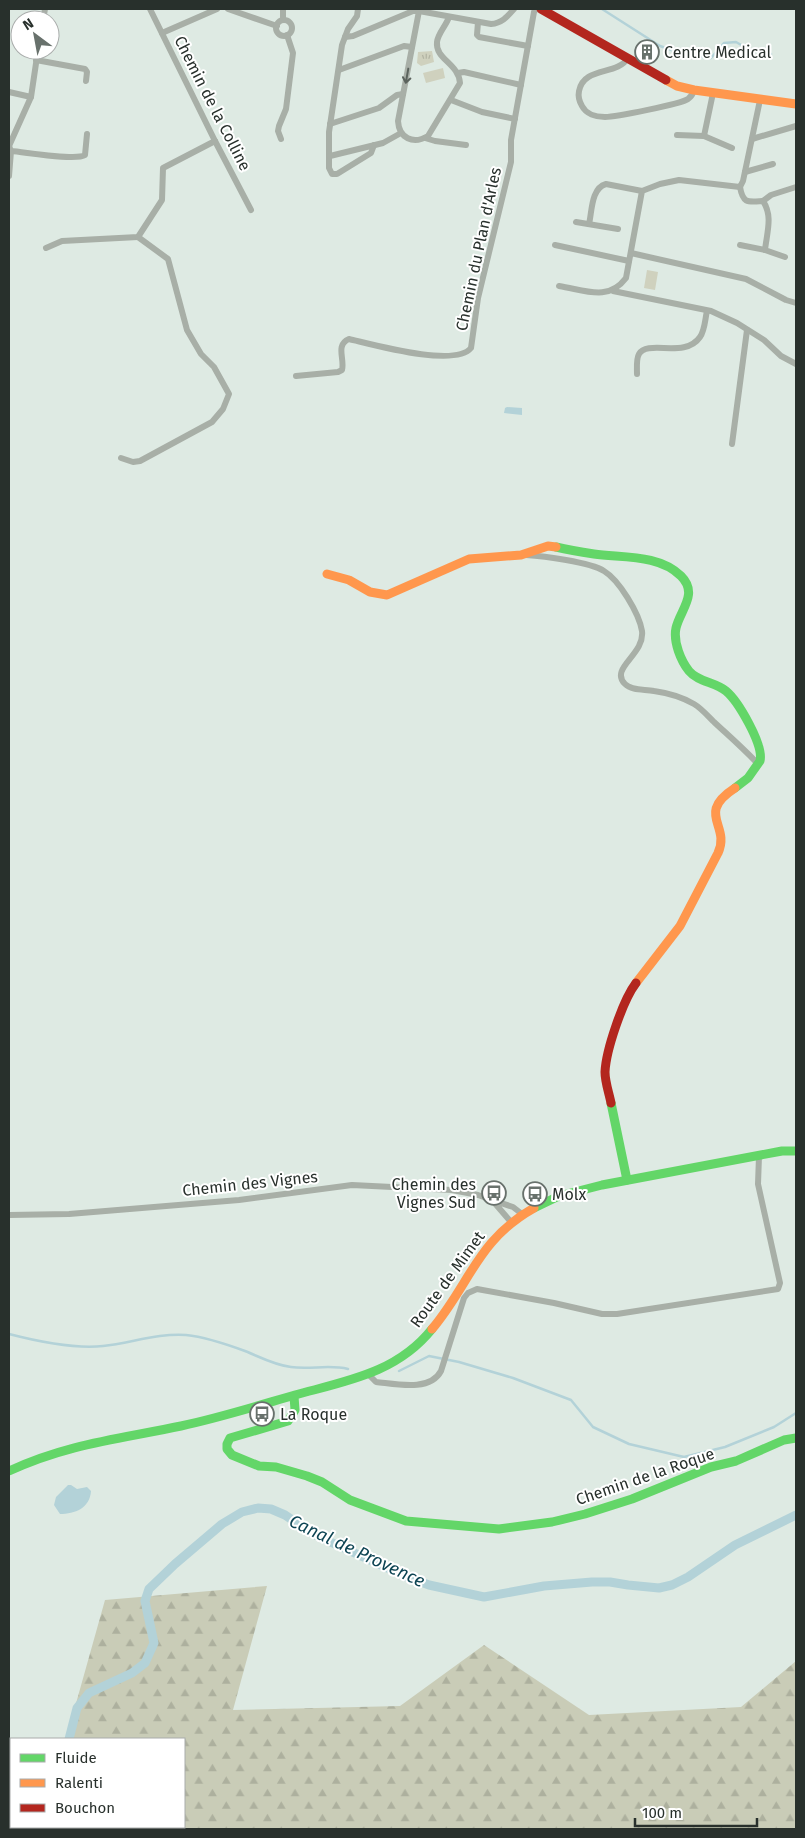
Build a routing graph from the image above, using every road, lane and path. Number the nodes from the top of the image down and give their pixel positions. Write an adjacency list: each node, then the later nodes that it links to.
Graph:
1 (150, 9): 14 (street, Chemin de la Colline)
2 (216, 9): 14 (street)
3 (228, 9): 13 (street)
4 (284, 9): 11 (street)
5 (358, 9): 16 (street)
6 (514, 9): 12 (street)
7 (536, 9): 17 (street, Chemin du Plan d'Arles)
8 (541, 9): 19 (street)
9 (419, 11): 10 (street); 16 (street); 18 (street)
10 (449, 17): 12 (street); 22 (street)
11 (283, 20): 13 (street); 15 (street)
12 (478, 22): 17 (street)
13 (276, 26): 15 (street)
14 (162, 33): 43 (street, Chemin de la Colline)
15 (287, 35): 41 (street)
16 (345, 37): 21 (street)
17 (528, 46): 24 (street, Chemin du Plan d'Arles)
18 (412, 47): 21 (street); 28 (street, one-way to 28)
19 (628, 58): 25 (street); 25 (street)
20 (36, 60): 23 (street); 29 (street)
21 (339, 70): 34 (street)
22 (458, 73): 24 (street); 30 (street)
23 (86, 81)
24 (521, 85): 33 (street, Chemin du Plan d'Arles)
25 (694, 90): 27 (street)
26 (9, 92): 29 (street)
27 (713, 93): 31 (street); 39 (street)
28 (403, 94): 34 (street); 36 (street)
29 (31, 96): 46 (street)
30 (451, 100): 33 (street); 40 (street)
31 (760, 100): 32 (street); 42 (street)
32 (796, 104)
33 (515, 119): 75 (street, Chemin du Plan d'Arles)
34 (330, 124): 48 (street)
35 (796, 126): 42 (street)
36 (401, 133): 40 (street); 45 (street)
37 (87, 134): 46 (street)
38 (676, 135): 39 (street)
39 (704, 136): 47 (street)
40 (425, 138): 44 (street)
41 (282, 139)
42 (752, 139): 50 (street)
43 (214, 141): 56 (street, Chemin de la Colline); 60 (street)
44 (466, 145)
45 (374, 146): 48 (street); 48 (street)
46 (9, 148): 51 (street)
47 (732, 148)
48 (330, 156)
49 (774, 164): 50 (street)
50 (745, 172): 52 (street)
51 (9, 176)
52 (740, 187): 54 (street); 55 (street)
53 (796, 187): 55 (street)
54 (642, 191): 58 (street); 65 (street)
55 (763, 201): 64 (street)
56 (251, 210)
57 (576, 222): 58 (street)
58 (589, 224): 59 (street)
59 (618, 229)
60 (138, 237): 63 (street); 77 (street)
61 (554, 245): 67 (street)
62 (740, 245): 64 (street)
63 (46, 248)
64 (765, 250): 66 (street)
65 (631, 253): 67 (street); 70 (street)
66 (785, 257)
67 (629, 261): 69 (street)
68 (560, 286): 69 (street)
69 (613, 291): 71 (street)
70 (796, 303)
71 (706, 310): 72 (street); 74 (street)
72 (747, 330): 73 (street); 76 (street)
73 (796, 364)
74 (637, 374)
75 (296, 376)
76 (732, 444)
77 (121, 458)
78 (521, 555): 79 (street); 80 (street); 80 (street)
79 (327, 574)
80 (758, 764): 83 (street)
81 (796, 1151): 82 (street, Route de Mimet)
82 (759, 1156): 83 (street, Route de Mimet); 88 (street)
83 (627, 1180): 85 (street, Route de Mimet)
84 (492, 1200): 85 (street, Chemin des Vignes); 86 (street, Chemin des Vignes); 87 (street)
85 (522, 1214): 87 (street, Route de Mimet)
86 (9, 1215)
87 (511, 1222): 88 (street, Route de Mimet)
88 (369, 1374): 89 (street, Route de Mimet)
89 (294, 1396): 90 (street, Chemin de la Roque); 91 (street, Route de Mimet)
90 (796, 1438)
91 (9, 1471)

